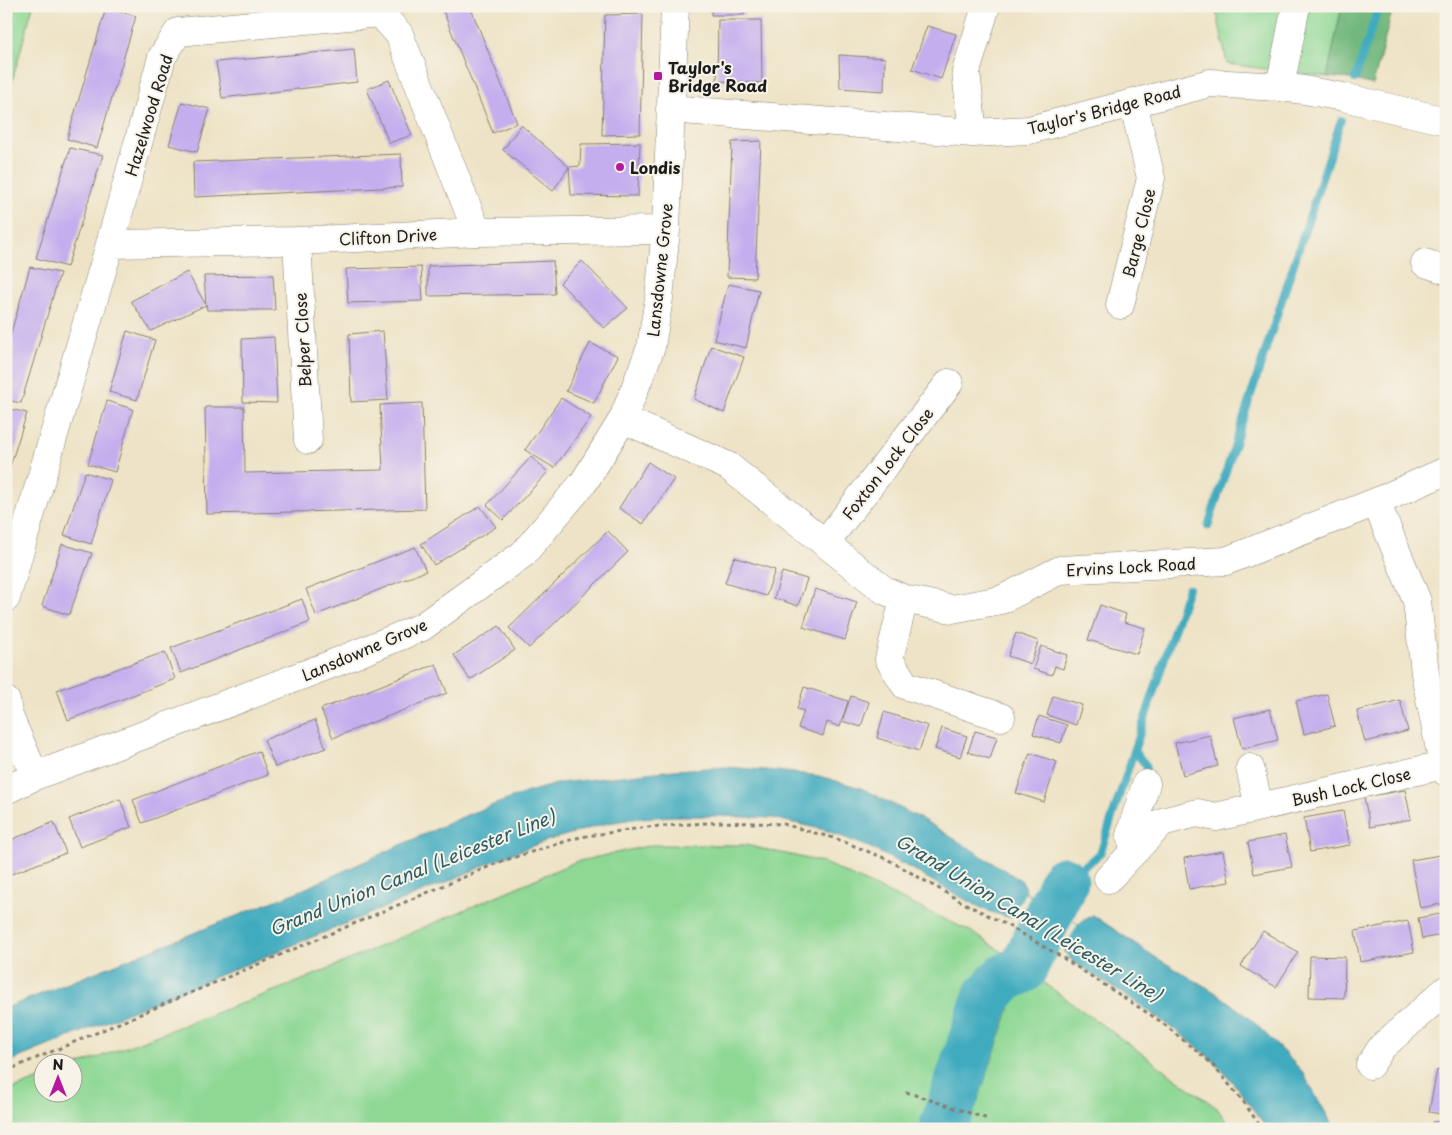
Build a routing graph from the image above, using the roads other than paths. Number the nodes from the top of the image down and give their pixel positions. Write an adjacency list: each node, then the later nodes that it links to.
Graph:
1 (675, 6): 6 (street, Lansdowne Grove)
2 (986, 6): 8 (street)
3 (1296, 6): 4 (street)
4 (1280, 87): 5 (street, Taylor's Bridge Road); 7 (street, Taylor's Bridge Road)
5 (1132, 102): 8 (street, Taylor's Bridge Road); 13 (street, Barge Close)
6 (670, 110): 8 (street, Taylor's Bridge Road); 9 (street, Lansdowne Grove)
7 (1446, 121)
8 (973, 133)
9 (666, 230): 10 (street, Clifton Drive); 15 (street, Lansdowne Grove)
10 (477, 232): 11 (street, Clifton Drive); 12 (street, Hazelwood Road)
11 (297, 241): 12 (street, Clifton Drive); 16 (street, Belper Close)
12 (110, 244): 20 (street, Hazelwood Road)
13 (1120, 305)
14 (949, 383): 19 (street, Foxton Lock Close)
15 (623, 419): 19 (street, Ervins Lock Road); 27 (street, Lansdowne Grove)
16 (308, 440)
17 (1446, 471): 18 (street, Ervins Lock Road)
18 (1376, 502): 21 (street, Ervins Lock Road); 22 (street)
19 (825, 543): 21 (street, Ervins Lock Road)
20 (6, 598)
21 (904, 599): 24 (street)
22 (1436, 671): 26 (street)
23 (6, 701): 27 (street)
24 (1001, 717)
25 (1250, 768): 30 (street)
26 (1444, 768): 30 (street, Bush Lock Close)
27 (35, 776): 29 (street, Lansdowne Grove)
28 (1146, 784): 31 (street)
29 (6, 790)
30 (1259, 807): 31 (street, Bush Lock Close)
31 (1135, 850): 32 (street, Bush Lock Close)
32 (1108, 879)
33 (1446, 990): 34 (street)
34 (1370, 1065)

